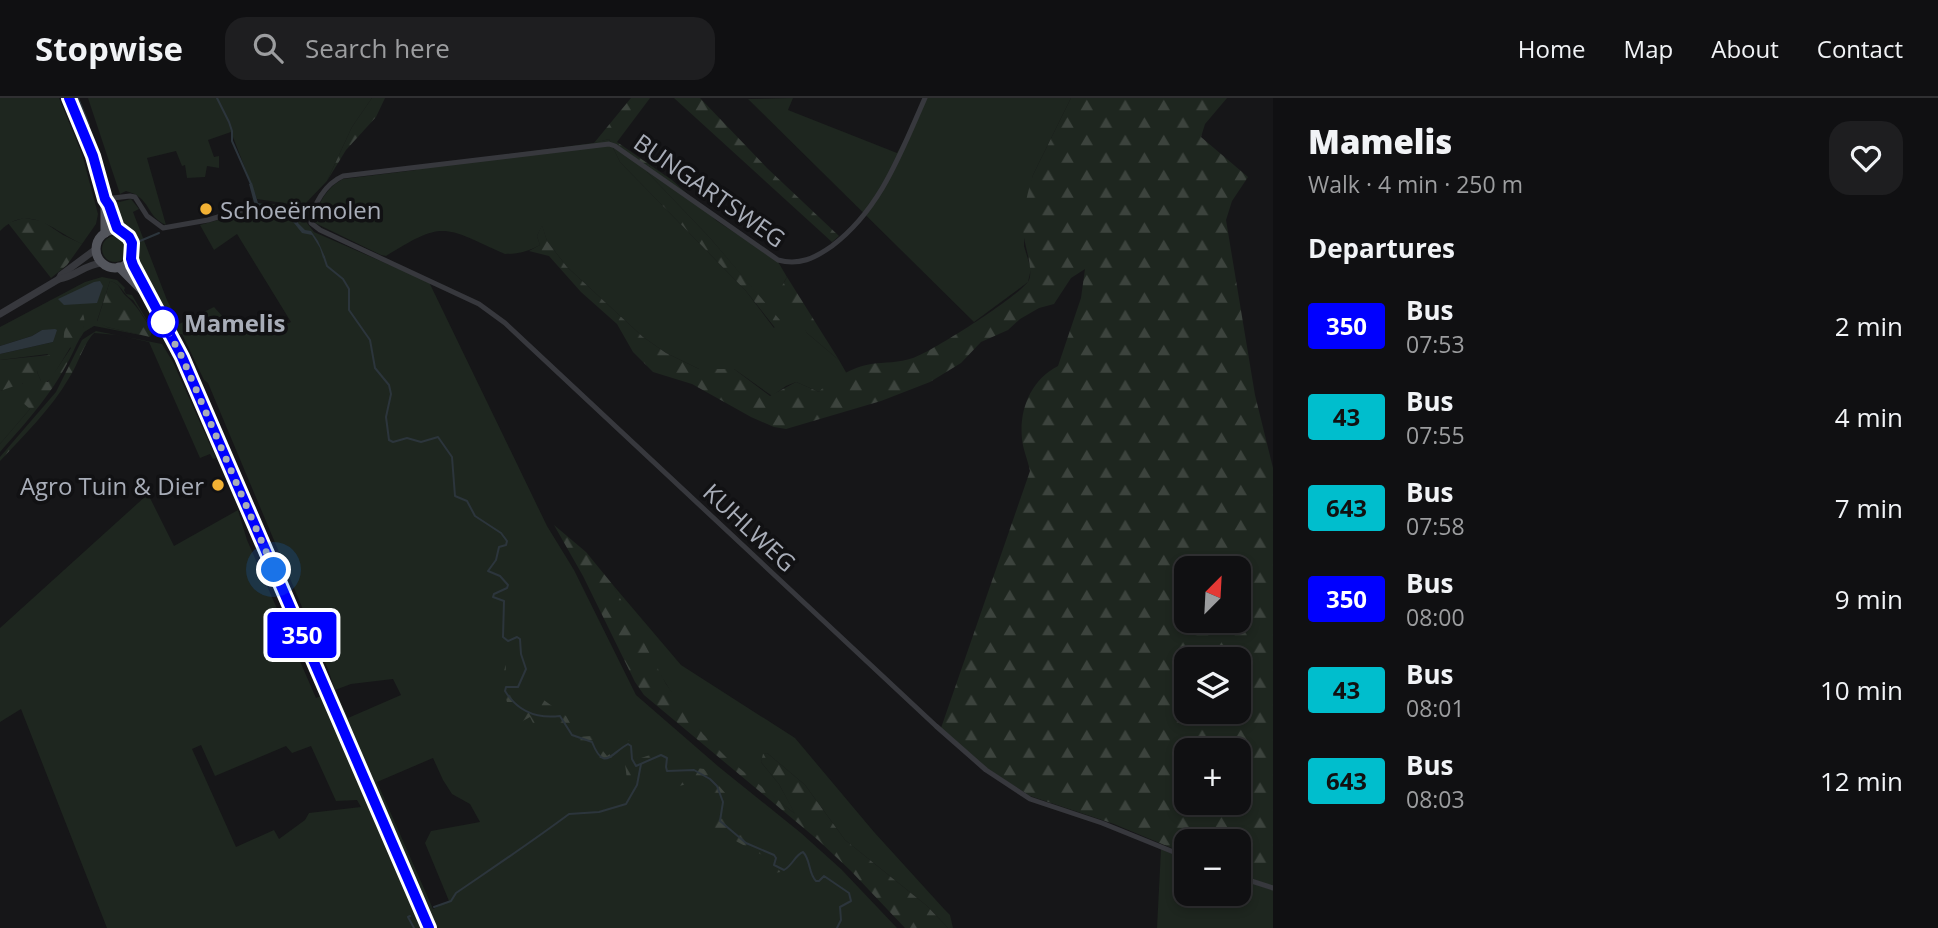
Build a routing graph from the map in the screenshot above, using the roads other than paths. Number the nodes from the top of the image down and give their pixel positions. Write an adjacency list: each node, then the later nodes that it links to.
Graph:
1 (69, 98): 3 (main road)
2 (925, 98): 4 (street, BUNGARTSWEG)
3 (105, 199): 5 (street); 6 (main road); 7 (main road)
4 (315, 203): 15 (street, KUHLWEG)
5 (248, 208)
6 (119, 231): 7 (main road); 9 (main road)
7 (105, 233): 8 (main road)
8 (96, 249): 10 (main road); 12 (street)
9 (131, 259): 11 (main road); 13 (main road)
10 (102, 263): 11 (main road); 12 (street)
11 (119, 267): 13 (main road)
12 (59, 279): 14 (street)
13 (146, 294): 18 (main road)
14 (0, 314)
15 (1174, 852)
16 (1251, 881): 17 (street)
17 (1273, 888)
18 (429, 928)

